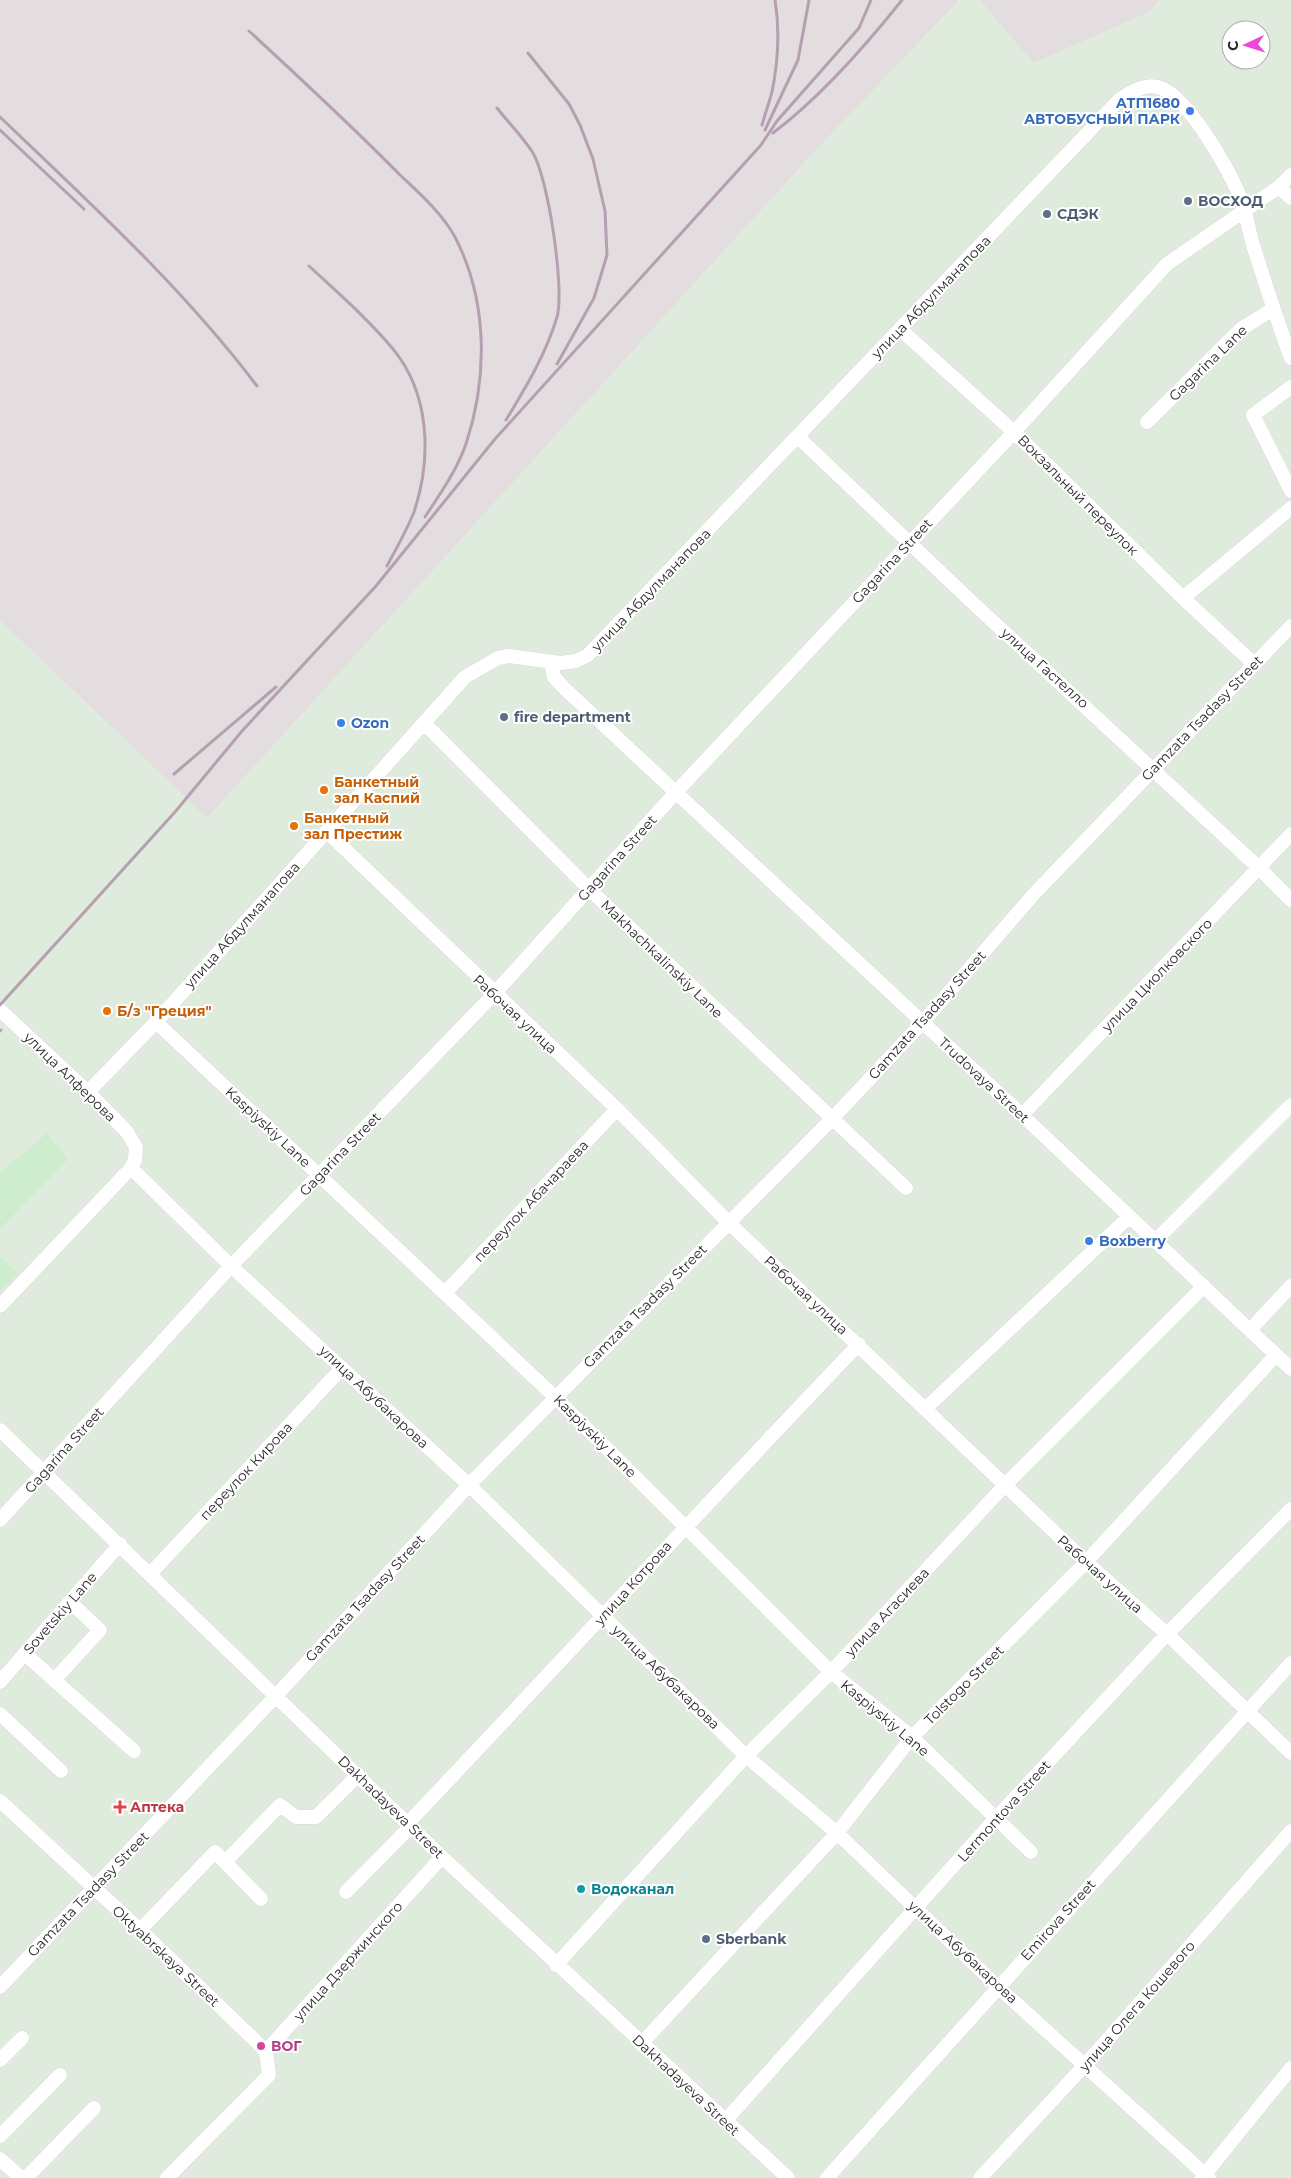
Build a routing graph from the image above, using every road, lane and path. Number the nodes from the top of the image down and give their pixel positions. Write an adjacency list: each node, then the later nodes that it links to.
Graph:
1 (1291, 175): 2 (street, Gagarina Street)
2 (1280, 187): 3 (street); 4 (street, Gagarina Street)
3 (1291, 198)
4 (1245, 211): 5 (street); 6 (street, улица Абдулманапова); 10 (street, Gagarina Street)
5 (1273, 309): 7 (street); 9 (street, Gagarina Lane)
6 (900, 329): 10 (street, Вокзальный переулок); 11 (street, улица Абдулманапова)
7 (1291, 358)
8 (1291, 387): 12 (street)
9 (1147, 422)
10 (1014, 432): 14 (street, Gagarina Street); 15 (street, Вокзальный переулок)
11 (798, 436): 14 (street, улица Гастелло); 17 (street, улица Абдулманапова)
12 (1291, 491)
13 (1291, 508): 15 (street)
14 (909, 542): 20 (street, улица Гастелло); 21 (street, Gagarina Street)
15 (1183, 598): 18 (street, Вокзальный переулок)
16 (1291, 626): 18 (street, Gamzata Tsadasy Street)
17 (550, 663): 19 (street, улица Абдулманапова); 21 (street, Trudovaya Street)
18 (1254, 664): 20 (street, Gamzata Tsadasy Street)
19 (424, 723): 22 (street, улица Абдулманапова); 25 (street, Makhachkalinskiy Lane)
20 (1152, 768): 24 (street, улица Гастелло); 30 (street, Gamzata Tsadasy Street)
21 (677, 791): 25 (street, Gagarina Street); 30 (street, Trudovaya Street)
22 (327, 832): 27 (street, Рабочая улица); 29 (street, улица Абдулманапова)
23 (1291, 834): 24 (street, улица Циолковского)
24 (1259, 868): 26 (street, улица Гастелло); 34 (street, улица Циолковского)
25 (589, 889): 27 (street, Gagarina Street); 35 (street, Makhachkalinskiy Lane)
26 (1291, 900)
27 (494, 994): 33 (street, Рабочая улица); 37 (street, Gagarina Street)
28 (0, 1010): 31 (street, улица Алферова)
29 (156, 1022): 31 (street, улица Абдулманапова); 37 (street, Kaspiyskiy Lane)
30 (922, 1022): 34 (street, Trudovaya Street); 35 (street, Gamzata Tsadasy Street)
31 (88, 1092): 36 (street, улица Алферова)
32 (1291, 1105): 41 (street)
33 (617, 1110): 40 (street, Рабочая улица); 45 (street, переулок Абачараева)
34 (1022, 1115): 39 (street, Trudovaya Street)
35 (831, 1120): 38 (street, Makhachkalinskiy Lane); 40 (street, Gamzata Tsadasy Street)
36 (130, 1168): 42 (street, улица Абубакарова); 46 (street)
37 (320, 1175): 42 (street, Gagarina Street); 45 (street, Kaspiyskiy Lane)
38 (906, 1188)
39 (1129, 1217): 41 (street, Trudovaya Street); 53 (street)
40 (729, 1222): 48 (street, Рабочая улица); 52 (street, Gamzata Tsadasy Street)
41 (1154, 1242): 43 (street, Trudovaya Street)
42 (231, 1266): 50 (street, улица Абубакарова); 55 (street, Gagarina Street)
43 (1204, 1286): 47 (street, Trudovaya Street); 56 (street, улица Агасиева)
44 (1291, 1286): 47 (street)
45 (445, 1293): 52 (street, Kaspiyskiy Lane)
46 (0, 1306)
47 (1250, 1330): 49 (street, Trudovaya Street)
48 (859, 1344): 53 (street, Рабочая улица); 60 (street, улица Котрова)
49 (1276, 1355): 51 (street, Trudovaya Street); 62 (street, Tolstogo Street)
50 (342, 1368): 57 (street, улица Абубакарова); 63 (street, переулок Кирова)
51 (1291, 1369)
52 (555, 1397): 57 (street, Gamzata Tsadasy Street); 60 (street, Kaspiyskiy Lane)
53 (926, 1408): 56 (street, Рабочая улица)
54 (0, 1430): 55 (street, Dakhadayeva Street)
55 (44, 1473): 59 (street, Gagarina Street); 61 (street, Dakhadayeva Street)
56 (1006, 1484): 62 (street, Рабочая улица); 69 (street, улица Агасиева)
57 (469, 1485): 65 (street, улица Абубакарова); 72 (street, Gamzata Tsadasy Street)
58 (1291, 1509): 66 (street, Lermontova Street)
59 (0, 1520)
60 (685, 1526): 65 (street, улица Котрова); 69 (street, Kaspiyskiy Lane)
61 (120, 1544): 63 (street, Dakhadayeva Street); 64 (street, Sovetskiy Lane)
62 (1086, 1562): 66 (street, Рабочая улица); 75 (street, Tolstogo Street)
63 (150, 1574): 72 (street, Dakhadayeva Street)
64 (70, 1602): 67 (street, Sovetskiy Lane); 70 (street)
65 (603, 1616): 78 (street, улица Абубакарова); 83 (street, улица Котрова)
66 (1167, 1634): 73 (street, Рабочая улица); 82 (street, Lermontova Street)
67 (25, 1654): 70 (street); 71 (street, Sovetskiy Lane)
68 (1291, 1663): 73 (street, Emirova Street)
69 (831, 1672): 75 (street, Kaspiyskiy Lane); 78 (street, улица Агасиева)
70 (54, 1680): 76 (street)
71 (0, 1682)
72 (275, 1697): 80 (street, Dakhadayeva Street); 89 (street, Gamzata Tsadasy Street)
73 (1246, 1711): 77 (street, Рабочая улица); 96 (street, Emirova Street)
74 (0, 1714): 79 (street)
75 (912, 1738): 82 (street, Kaspiyskiy Lane); 85 (street, Tolstogo Street)
76 (134, 1752)
77 (1291, 1753)
78 (746, 1756): 85 (street, улица Абубакарова); 94 (street, улица Агасиева)
79 (61, 1771)
80 (358, 1775): 83 (street, Dakhadayeva Street); 88 (street)
81 (0, 1801): 89 (street, Oktyabrskaya Street)
82 (996, 1818): 86 (street, Kaspiyskiy Lane); 92 (street, Lermontova Street)
83 (410, 1825): 87 (street, Dakhadayeva Street); 90 (street, улица Котрова)
84 (1291, 1831): 101 (street, улица Олега Кошевого)
85 (837, 1833): 92 (street, улица Абубакарова); 98 (street, Tolstogo Street)
86 (1031, 1852)
87 (442, 1857): 94 (street, Dakhadayeva Street); 99 (street, улица Дзержинского)
88 (225, 1862): 91 (street); 93 (street)
89 (94, 1888): 93 (street, Oktyabrskaya Street); 95 (street, Gamzata Tsadasy Street)
90 (346, 1892)
91 (261, 1899)
92 (916, 1908): 96 (street, улица Абубакарова); 105 (street, Lermontova Street)
93 (140, 1930): 99 (street, Oktyabrskaya Street)
94 (556, 1965): 98 (street, Dakhadayeva Street)
95 (0, 1987)
96 (998, 1987): 101 (street, улица Абубакарова); 113 (street, Emirova Street)
97 (22, 2038): 100 (street)
98 (641, 2044): 105 (street, Dakhadayeva Street)
99 (266, 2051): 111 (street)
100 (0, 2060)
101 (1085, 2065): 108 (street, улица Абубакарова); 114 (street, улица Олега Кошевого)
102 (1291, 2068): 108 (street)
103 (60, 2075): 106 (street)
104 (94, 2108): 110 (street)
105 (725, 2121): 112 (street, Dakhadayeva Street)
106 (0, 2136)
107 (0, 2159): 109 (street)
108 (1205, 2177)
109 (21, 2178)
110 (26, 2178)
111 (167, 2178)
112 (788, 2178)
113 (827, 2178)
114 (980, 2178)

